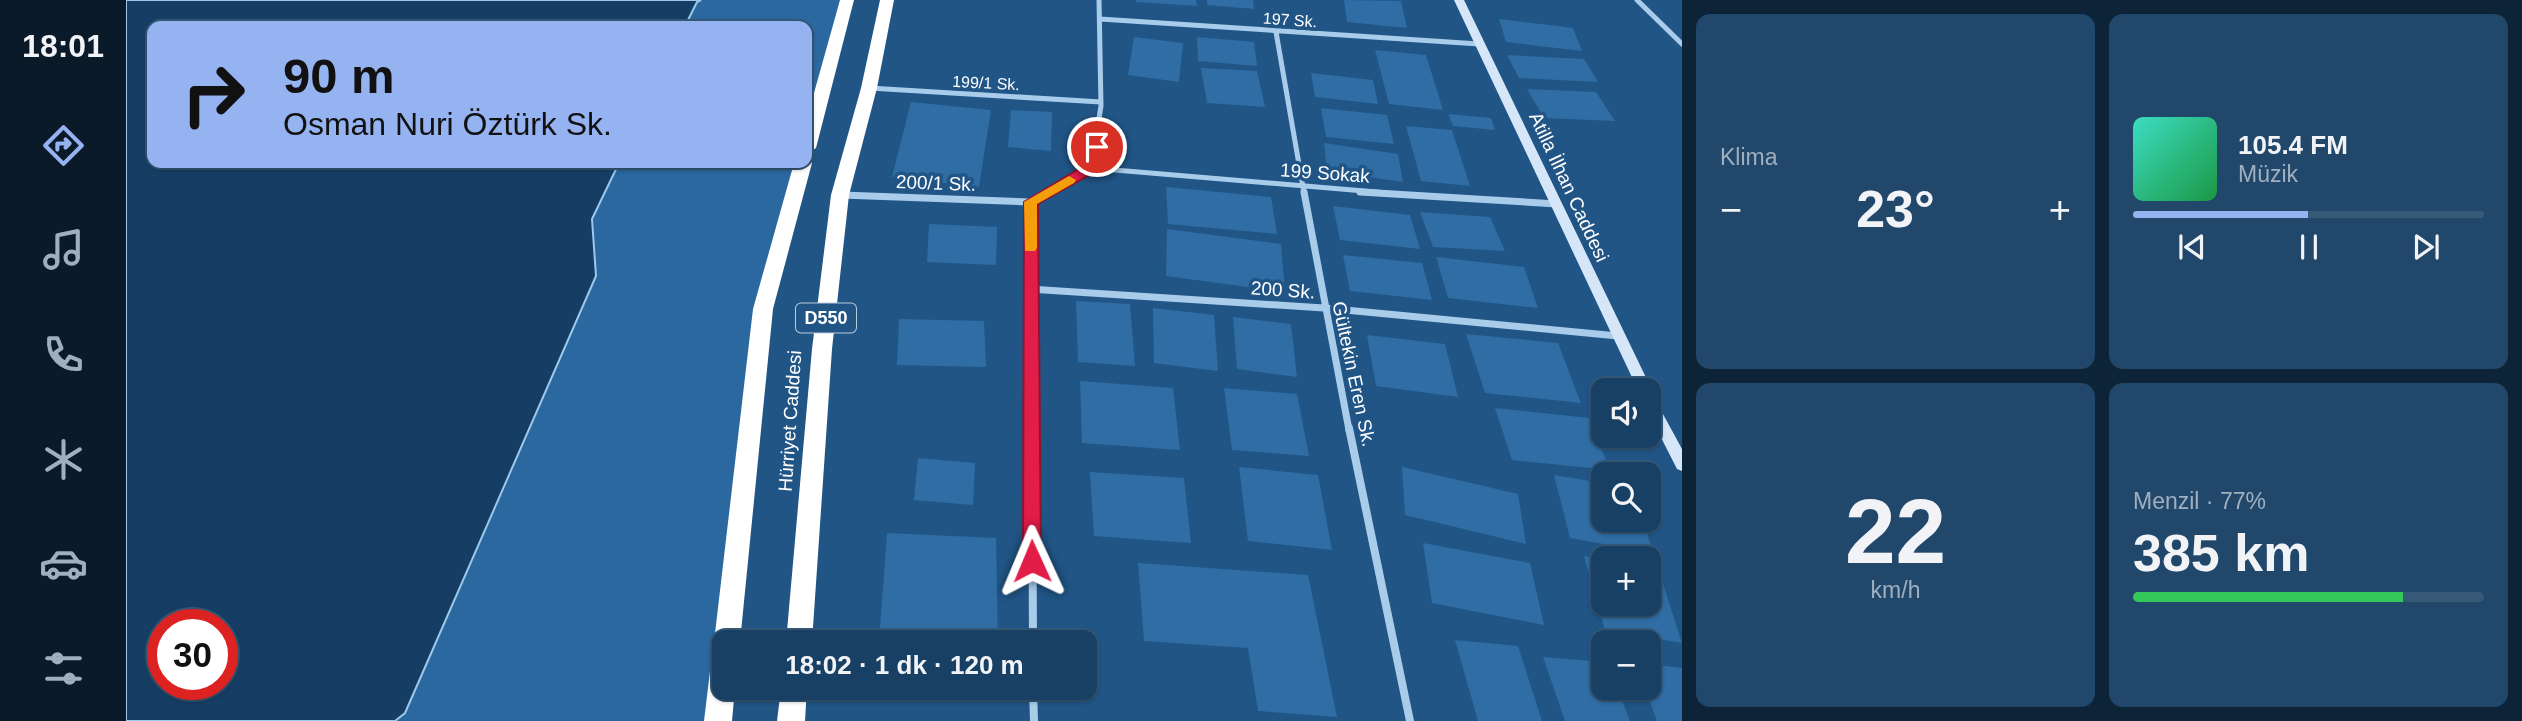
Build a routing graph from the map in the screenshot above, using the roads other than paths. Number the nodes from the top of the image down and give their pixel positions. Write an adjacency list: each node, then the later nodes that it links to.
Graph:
1 (847, 0): 12 (highway)
2 (887, 0): 10 (highway, Hürriyet Caddesi / D550)
3 (1099, 0): 6 (street)
4 (1460, 0): 8 (street, Atilla İlhan Caddesi)
5 (1637, 0): 9 (street)
6 (1100, 19): 7 (street, 197 Sk.); 11 (street)
7 (1276, 32): 8 (street, 197 Sk.); 15 (street, Gültekin Eren Sk.)
8 (1479, 44): 18 (street, Atilla İlhan Caddesi)
9 (1682, 44)
10 (869, 88): 11 (street, 199/1 Sk.); 16 (highway, Hürriyet Caddesi / D550)
11 (1101, 102): 14 (street)
12 (812, 130)
13 (802, 168): 25 (highway, Hürriyet Caddesi)
14 (1091, 168): 15 (street, 199 Sokak); 17 (street)
15 (1305, 188): 18 (street, 199 Sokak); 20 (street, Gültekin Eren Sk.)
16 (840, 195): 17 (street, 200/1 Sk.); 26 (highway, Hürriyet Caddesi / D550)
17 (1031, 202): 19 (street)
18 (1557, 204): 21 (street, Atilla İlhan Caddesi)
19 (1029, 289): 20 (street, 200 Sk.); 27 (street)
20 (1324, 308): 21 (street, 200 Sk.); 34 (street, Gültekin Eren Sk.)
21 (1618, 336): 22 (street, Atilla İlhan Caddesi)
22 (1639, 378)
23 (1661, 423): 24 (street)
24 (1682, 464)
25 (728, 630)
26 (800, 630)
27 (1033, 630)
28 (720, 700): 31 (highway)
29 (793, 700): 32 (highway)
30 (1033, 700): 33 (street)
31 (718, 721)
32 (791, 721)
33 (1034, 721)
34 (1410, 721)

